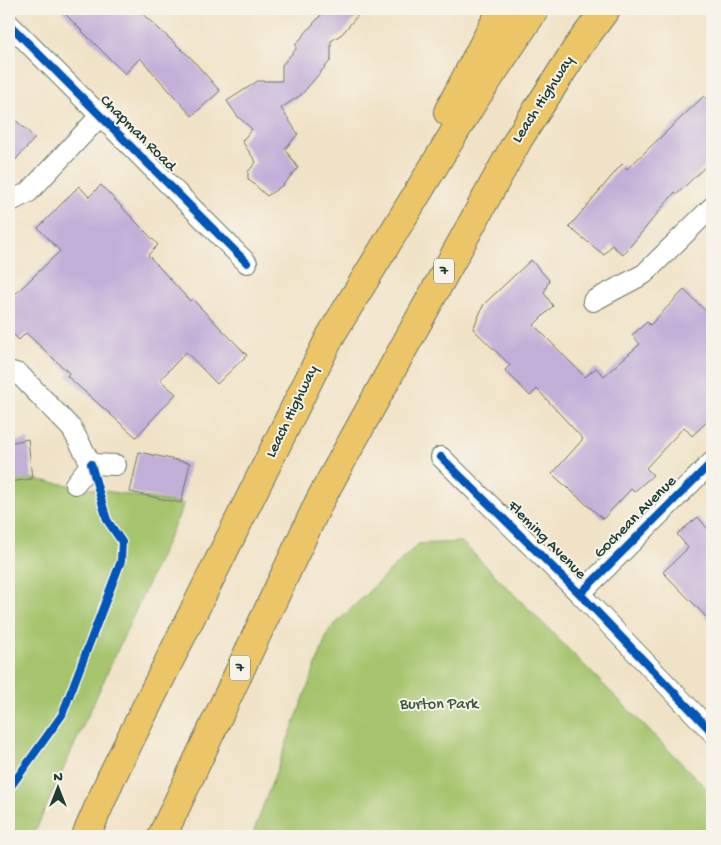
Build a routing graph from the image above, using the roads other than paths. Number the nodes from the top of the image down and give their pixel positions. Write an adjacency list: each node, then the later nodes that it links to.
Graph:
1 (502, 9): 12 (highway)
2 (536, 9): 12 (highway, Leach Highway)
3 (606, 9): 6 (highway, Leach Highway / 7)
4 (615, 9): 6 (highway)
5 (9, 24): 7 (street, Chapman Road)
6 (577, 48): 22 (highway, Leach Highway / 7)
7 (100, 116): 8 (street); 10 (street, Chapman Road)
8 (9, 202)
9 (712, 206): 11 (street)
10 (247, 263)
11 (593, 301)
12 (331, 335): 21 (highway, Leach Highway)
13 (9, 371): 16 (street)
14 (441, 457): 19 (street, Fleming Avenue)
15 (712, 462): 19 (street, Gochean Avenue)
16 (91, 464): 17 (street); 18 (street)
17 (116, 465)
18 (75, 484)
19 (580, 594): 20 (street, Fleming Avenue)
20 (712, 732)
21 (86, 836)
22 (162, 836)

